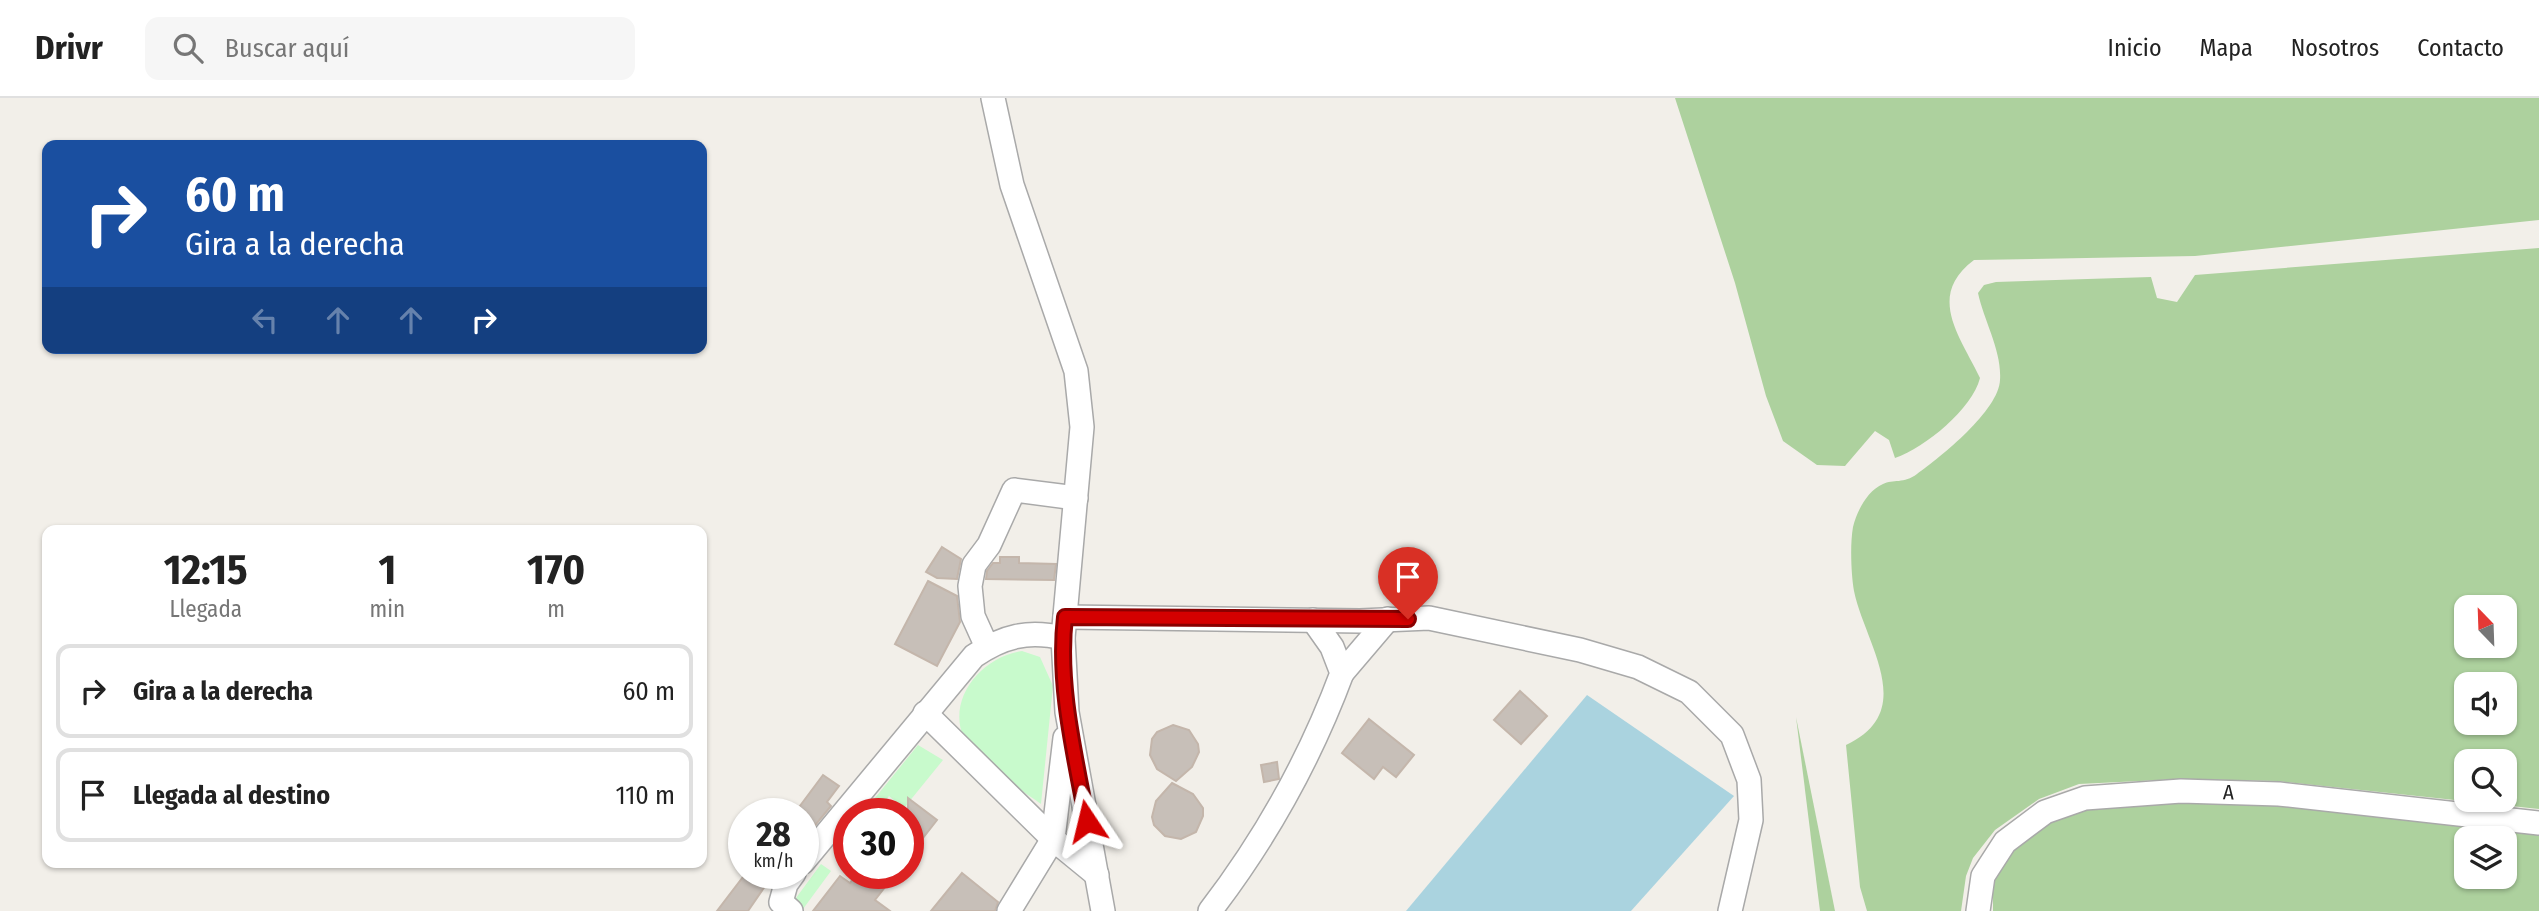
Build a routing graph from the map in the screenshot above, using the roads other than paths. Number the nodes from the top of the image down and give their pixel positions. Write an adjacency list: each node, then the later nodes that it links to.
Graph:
1 (993, 98): 2 (street)
2 (1076, 498): 5 (street); 6 (street)
3 (1388, 619): 4 (street); 7 (street); 19 (street)
4 (1313, 620): 5 (street); 7 (street)
5 (1064, 627): 6 (street); 8 (street)
6 (987, 648): 9 (street)
7 (1342, 673): 18 (street)
8 (1068, 712): 11 (street); 13 (street)
9 (925, 713): 11 (street); 12 (street)
10 (2539, 823): 20 (street, A)
11 (1054, 839): 13 (street); 16 (street)
12 (819, 842)
13 (1097, 875): 17 (street)
14 (785, 889): 15 (street)
15 (791, 911)
16 (1009, 911)
17 (1103, 911)
18 (1210, 911)
19 (1730, 911)
20 (1979, 911)

